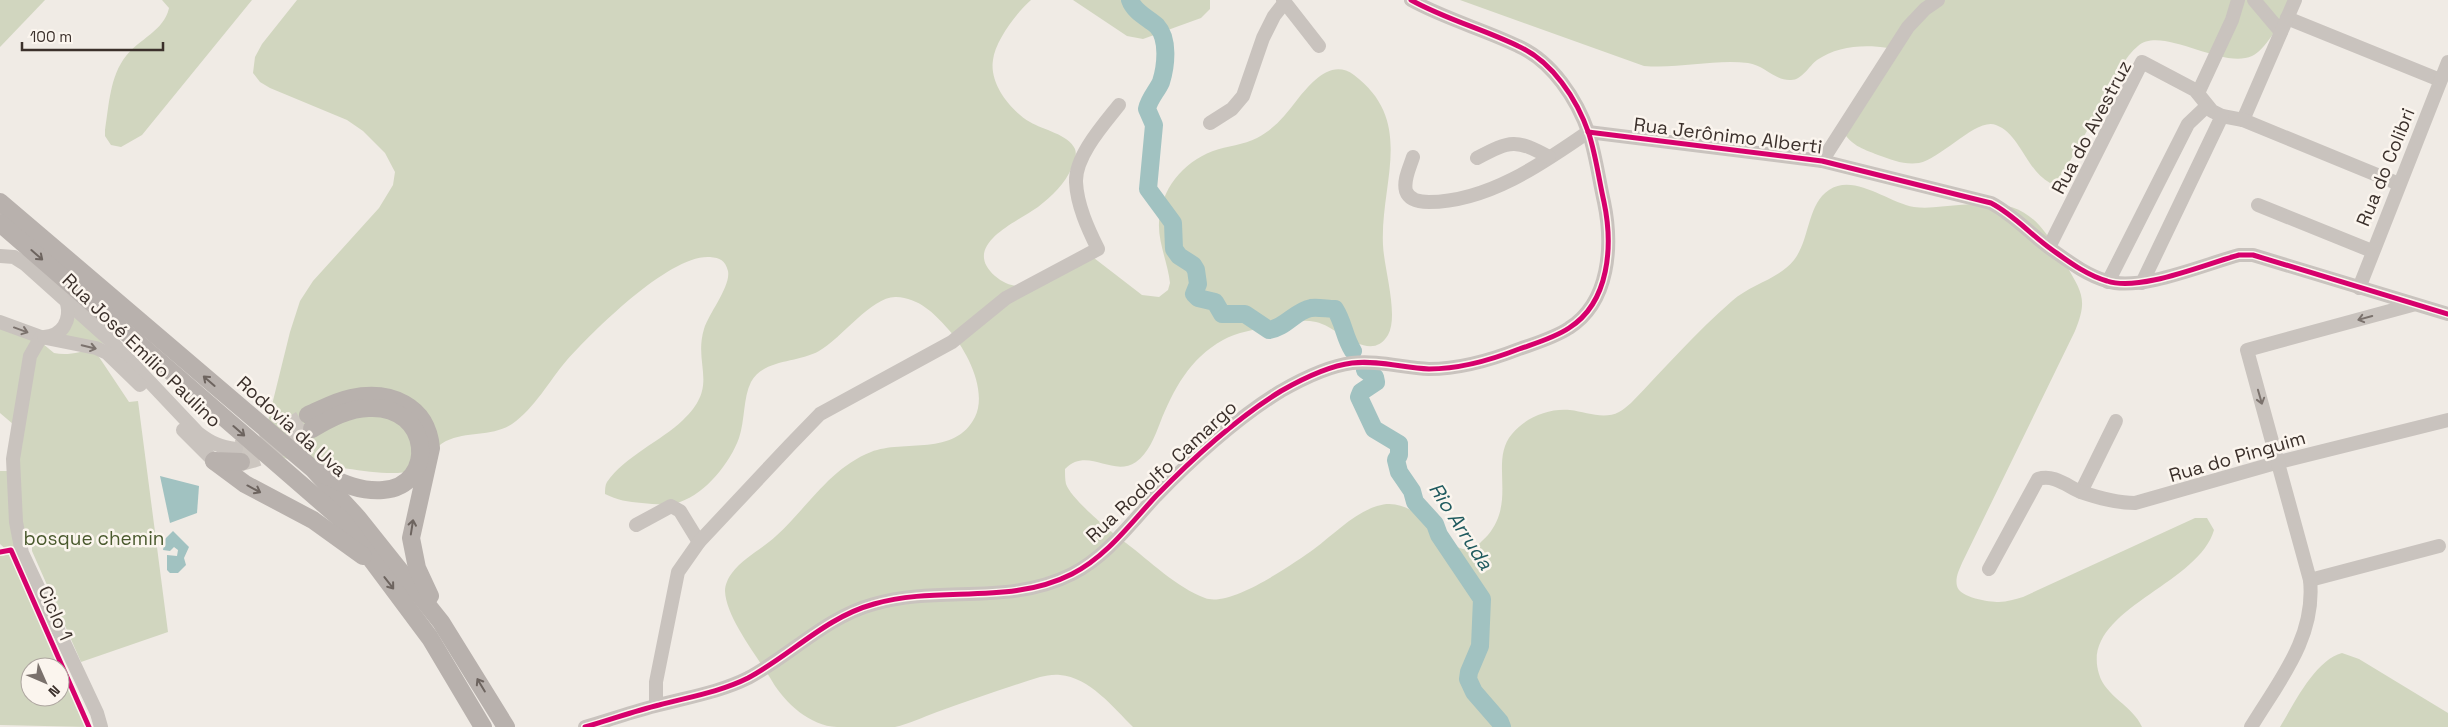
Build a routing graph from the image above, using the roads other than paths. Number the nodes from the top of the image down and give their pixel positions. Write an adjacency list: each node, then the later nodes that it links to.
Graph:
1 (1411, 0): 17 (street)
2 (1938, 0): 21 (street)
3 (2238, 0): 11 (street)
4 (2254, 0): 7 (street)
5 (2295, 0): 7 (street)
6 (1284, 1): 8 (street); 16 (street)
7 (2284, 25): 10 (street); 15 (street)
8 (1319, 46)
9 (2448, 62): 10 (street, Rua do Colibri)
10 (2440, 80): 22 (street, Rua do Colibri)
11 (2198, 93): 13 (street, Rua do Avestruz); 26 (street, Rua do Avestruz)
12 (1120, 105): 45 (street)
13 (2207, 106): 14 (street, Rua do Avestruz); 29 (street)
14 (2222, 116): 15 (street, Rua do Avestruz); 30 (street)
15 (2243, 120): 22 (street, Rua do Avestruz)
16 (1210, 123)
17 (1588, 132): 18 (street); 21 (street, Rua Jerônimo Alberti); 51 (street, Rua Rodolfo Camargo)
18 (1549, 157): 19 (street); 20 (street)
19 (1413, 158)
20 (1477, 158)
21 (1822, 160): 26 (street, Rua Jerônimo Alberti)
22 (2399, 184): 27 (street, Rua do Colibri)
23 (0, 202): 42 (main road, Rodovia da Uva, one-way to 23)
24 (2258, 204): 27 (street)
25 (0, 223): 47 (main road, Rodovia da Uva, one-way to 47)
26 (2049, 247): 29 (street, Rua Jerônimo Alberti)
27 (2372, 251): 31 (street, Rua do Colibri)
28 (0, 256): 32 (street, Rua José Emílio Paulino)
29 (2108, 282): 30 (street, Rua Jerônimo Alberti)
30 (2142, 283): 31 (street, Rua Jerônimo Alberti)
31 (2359, 288): 33 (street, Rua Jerônimo Alberti)
32 (68, 303): 36 (street); 39 (street, Rua José Emílio Paulino)
33 (2412, 305): 34 (street, Rua Jerônimo Alberti); 41 (street, one-way to 41)
34 (2448, 314)
35 (0, 322): 36 (street, Rua José Emílio Paulino, one-way to 36)
36 (41, 337): 40 (street, Rua José Emílio Paulino, one-way to 40); 52 (street)
37 (2448, 420): 41 (street, Rua do Pinguim)
38 (2116, 421): 43 (street)
39 (238, 455): 40 (main road)
40 (214, 461): 47 (main road, one-way to 47)
41 (2279, 462): 43 (street, Rua do Pinguim); 49 (street)
42 (313, 470): 50 (main road, Rodovia da Uva); 50 (main road, one-way to 42)
43 (2081, 492): 48 (street, Rua do Pinguim)
44 (636, 524): 45 (street)
45 (699, 542): 51 (street)
46 (2439, 546): 49 (street)
47 (375, 566): 53 (main road, Rodovia da Uva, one-way to 53)
48 (1989, 569)
49 (2310, 580): 56 (street)
50 (442, 622): 54 (main road, Rodovia da Uva, one-way to 50)
51 (656, 705): 55 (street, Rua Rodolfo Camargo)
52 (101, 727)
53 (483, 727)
54 (506, 727)
55 (585, 727)
56 (2251, 727)

